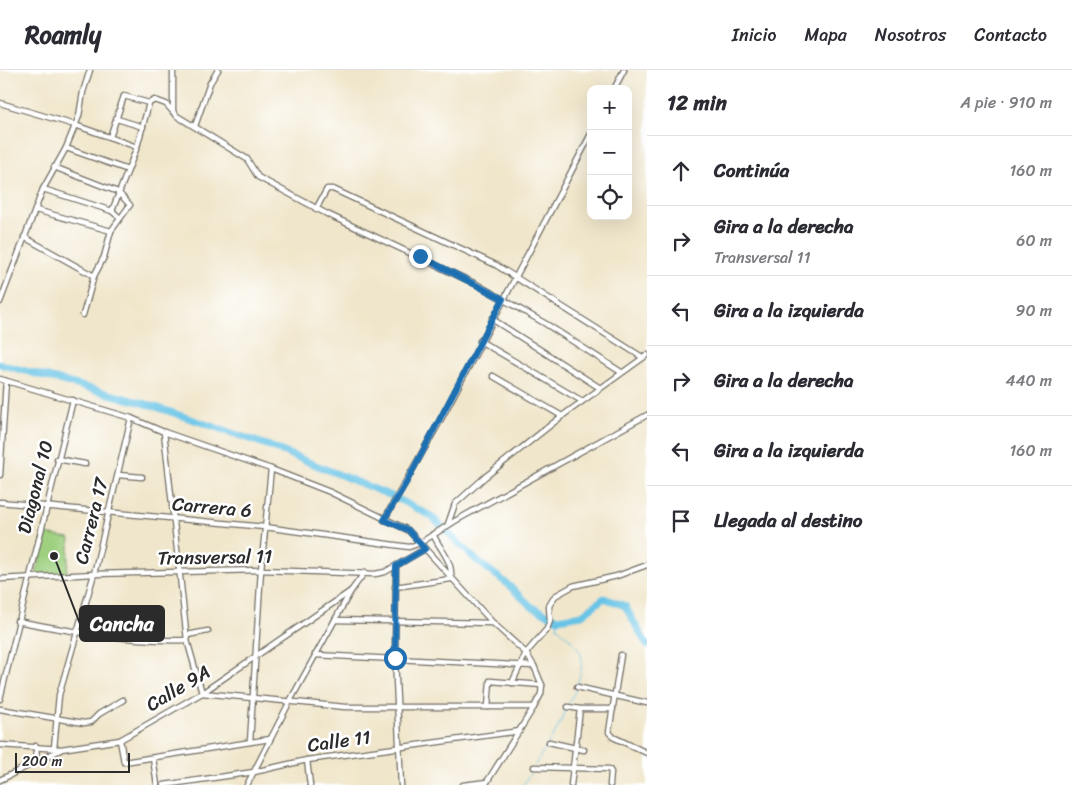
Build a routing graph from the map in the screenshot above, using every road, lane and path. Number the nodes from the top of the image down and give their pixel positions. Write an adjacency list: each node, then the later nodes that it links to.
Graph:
1 (90, 70): 10 (street)
2 (173, 70): 8 (street)
3 (218, 70): 11 (street)
4 (624, 70): 5 (street)
5 (616, 85)
6 (0, 103): 10 (street)
7 (149, 103): 8 (street); 9 (street); 12 (street)
8 (173, 112): 11 (street)
9 (117, 119): 12 (street); 13 (street)
10 (76, 125): 13 (street); 16 (street)
11 (195, 126): 21 (street)
12 (143, 127): 15 (street)
13 (110, 137): 15 (street)
14 (587, 142): 28 (street)
15 (137, 146): 18 (street)
16 (66, 148): 17 (street); 18 (street)
17 (54, 167): 19 (street); 20 (street)
18 (128, 170): 20 (street)
19 (43, 188): 22 (street); 23 (street)
20 (118, 192): 23 (street); 24 (street)
21 (316, 209): 28 (street); 31 (street)
22 (36, 210): 25 (street); 26 (street)
23 (112, 211): 24 (street)
24 (120, 218): 25 (street)
25 (111, 231): 27 (street)
26 (24, 237): 27 (street); 30 (street)
27 (94, 276): 33 (street)
28 (516, 276): 31 (street); 36 (street)
29 (0, 280): 30 (street)
30 (8, 282): 32 (street)
31 (503, 299): 34 (street); 37 (street)
32 (0, 302)
33 (83, 315)
34 (492, 319): 35 (street); 41 (street)
35 (480, 341): 43 (street); 58 (street)
36 (645, 356): 37 (street)
37 (621, 372): 41 (street)
38 (493, 376): 45 (street)
39 (0, 379): 40 (street)
40 (6, 381): 42 (street); 51 (street)
41 (600, 388): 43 (street)
42 (73, 400): 46 (street); 48 (street, Diagonal 10)
43 (582, 401): 45 (street)
44 (647, 415): 59 (street)
45 (562, 416): 59 (street)
46 (132, 418): 47 (street); 52 (street, Carrera 17)
47 (164, 432): 50 (street); 57 (street)
48 (57, 459): 49 (street); 55 (street, Diagonal 10)
49 (85, 464)
50 (272, 469): 58 (street); 60 (street)
51 (0, 475)
52 (118, 475): 53 (street); 56 (street, Carrera 17)
53 (142, 477)
54 (0, 502): 55 (street, Carrera 6)
55 (46, 508): 56 (street, Carrera 6); 70 (street, Diagonal 10)
56 (109, 513): 57 (street, Carrera 6); 69 (street, Carrera 17)
57 (174, 518): 60 (street, Carrera 6); 68 (street)
58 (384, 520): 62 (street)
59 (448, 524): 61 (street)
60 (265, 527): 62 (street, Carrera 6); 66 (street)
61 (433, 534): 62 (street); 72 (street)
62 (420, 543): 63 (street)
63 (425, 549): 65 (street, Transversal 11); 72 (street)
64 (647, 565): 82 (street)
65 (396, 566): 67 (street, Transversal 11); 73 (street)
66 (261, 570): 67 (street, Transversal 11); 68 (street, Transversal 11); 85 (street)
67 (365, 572): 74 (street)
68 (180, 573): 69 (street, Transversal 11); 81 (street)
69 (94, 574): 70 (street, Transversal 11); 80 (street, Carrera 17)
70 (28, 578): 71 (street, Transversal 11); 76 (street, Diagonal 10)
71 (0, 579)
72 (451, 579): 73 (street); 78 (street)
73 (395, 587): 77 (street)
74 (351, 591): 75 (street); 85 (street, Calle 9A)
75 (335, 620): 77 (street); 83 (street)
76 (17, 621): 80 (street); 95 (street, Diagonal 10)
77 (395, 622): 78 (street); 86 (street)
78 (492, 623): 82 (street)
79 (208, 631): 81 (street)
80 (78, 633): 81 (street); 106 (street, Carrera 17)
81 (187, 637): 92 (street)
82 (526, 653): 87 (street); 88 (street)
83 (316, 655): 86 (street); 97 (street)
84 (621, 655): 93 (street)
85 (256, 657): 92 (street, Calle 9A); 94 (street)
86 (395, 658): 87 (street); 99 (street)
87 (519, 665): 88 (street); 89 (street)
88 (534, 666): 90 (street)
89 (512, 683): 90 (street); 100 (street)
90 (542, 684): 101 (street)
91 (576, 687): 93 (street)
92 (202, 693): 94 (street); 109 (street, Calle 9A)
93 (616, 696): 98 (street); 105 (street)
94 (253, 698): 97 (street); 110 (street)
95 (0, 699)
96 (123, 700): 106 (street)
97 (290, 701): 99 (street); 108 (street)
98 (647, 703)
99 (397, 707): 100 (street); 115 (street)
100 (488, 707): 101 (street)
101 (534, 707): 107 (street)
102 (568, 708): 104 (street)
103 (0, 709): 106 (street)
104 (580, 709): 105 (street); 116 (street)
105 (613, 709): 119 (street)
106 (56, 719): 114 (street, Carrera 17)
107 (520, 730): 115 (street, Calle 11); 127 (street)
108 (270, 739): 110 (street); 125 (street)
109 (120, 740): 117 (street, Calle 9A); 120 (street)
110 (250, 742): 120 (street)
111 (549, 742): 116 (street)
112 (0, 745): 113 (street, Calle 9A)
113 (36, 746): 114 (street, Calle 9A); 122 (street)
114 (54, 748): 117 (street, Calle 9A)
115 (399, 748): 121 (street, Calle 11); 132 (street)
116 (575, 748): 118 (street); 124 (street)
117 (61, 749): 122 (street)
118 (584, 750)
119 (647, 753)
120 (153, 758): 128 (street)
121 (308, 760): 125 (street, Calle 11); 131 (street)
122 (37, 761): 126 (street)
123 (534, 766): 124 (street)
124 (573, 769): 134 (street); 135 (street)
125 (254, 772): 129 (street, Calle 11); 130 (street)
126 (0, 780)
127 (486, 784): 133 (street)
128 (157, 785)
129 (164, 785)
130 (247, 785)
131 (310, 785)
132 (401, 785)
133 (463, 785)
134 (571, 785)
135 (610, 785)

